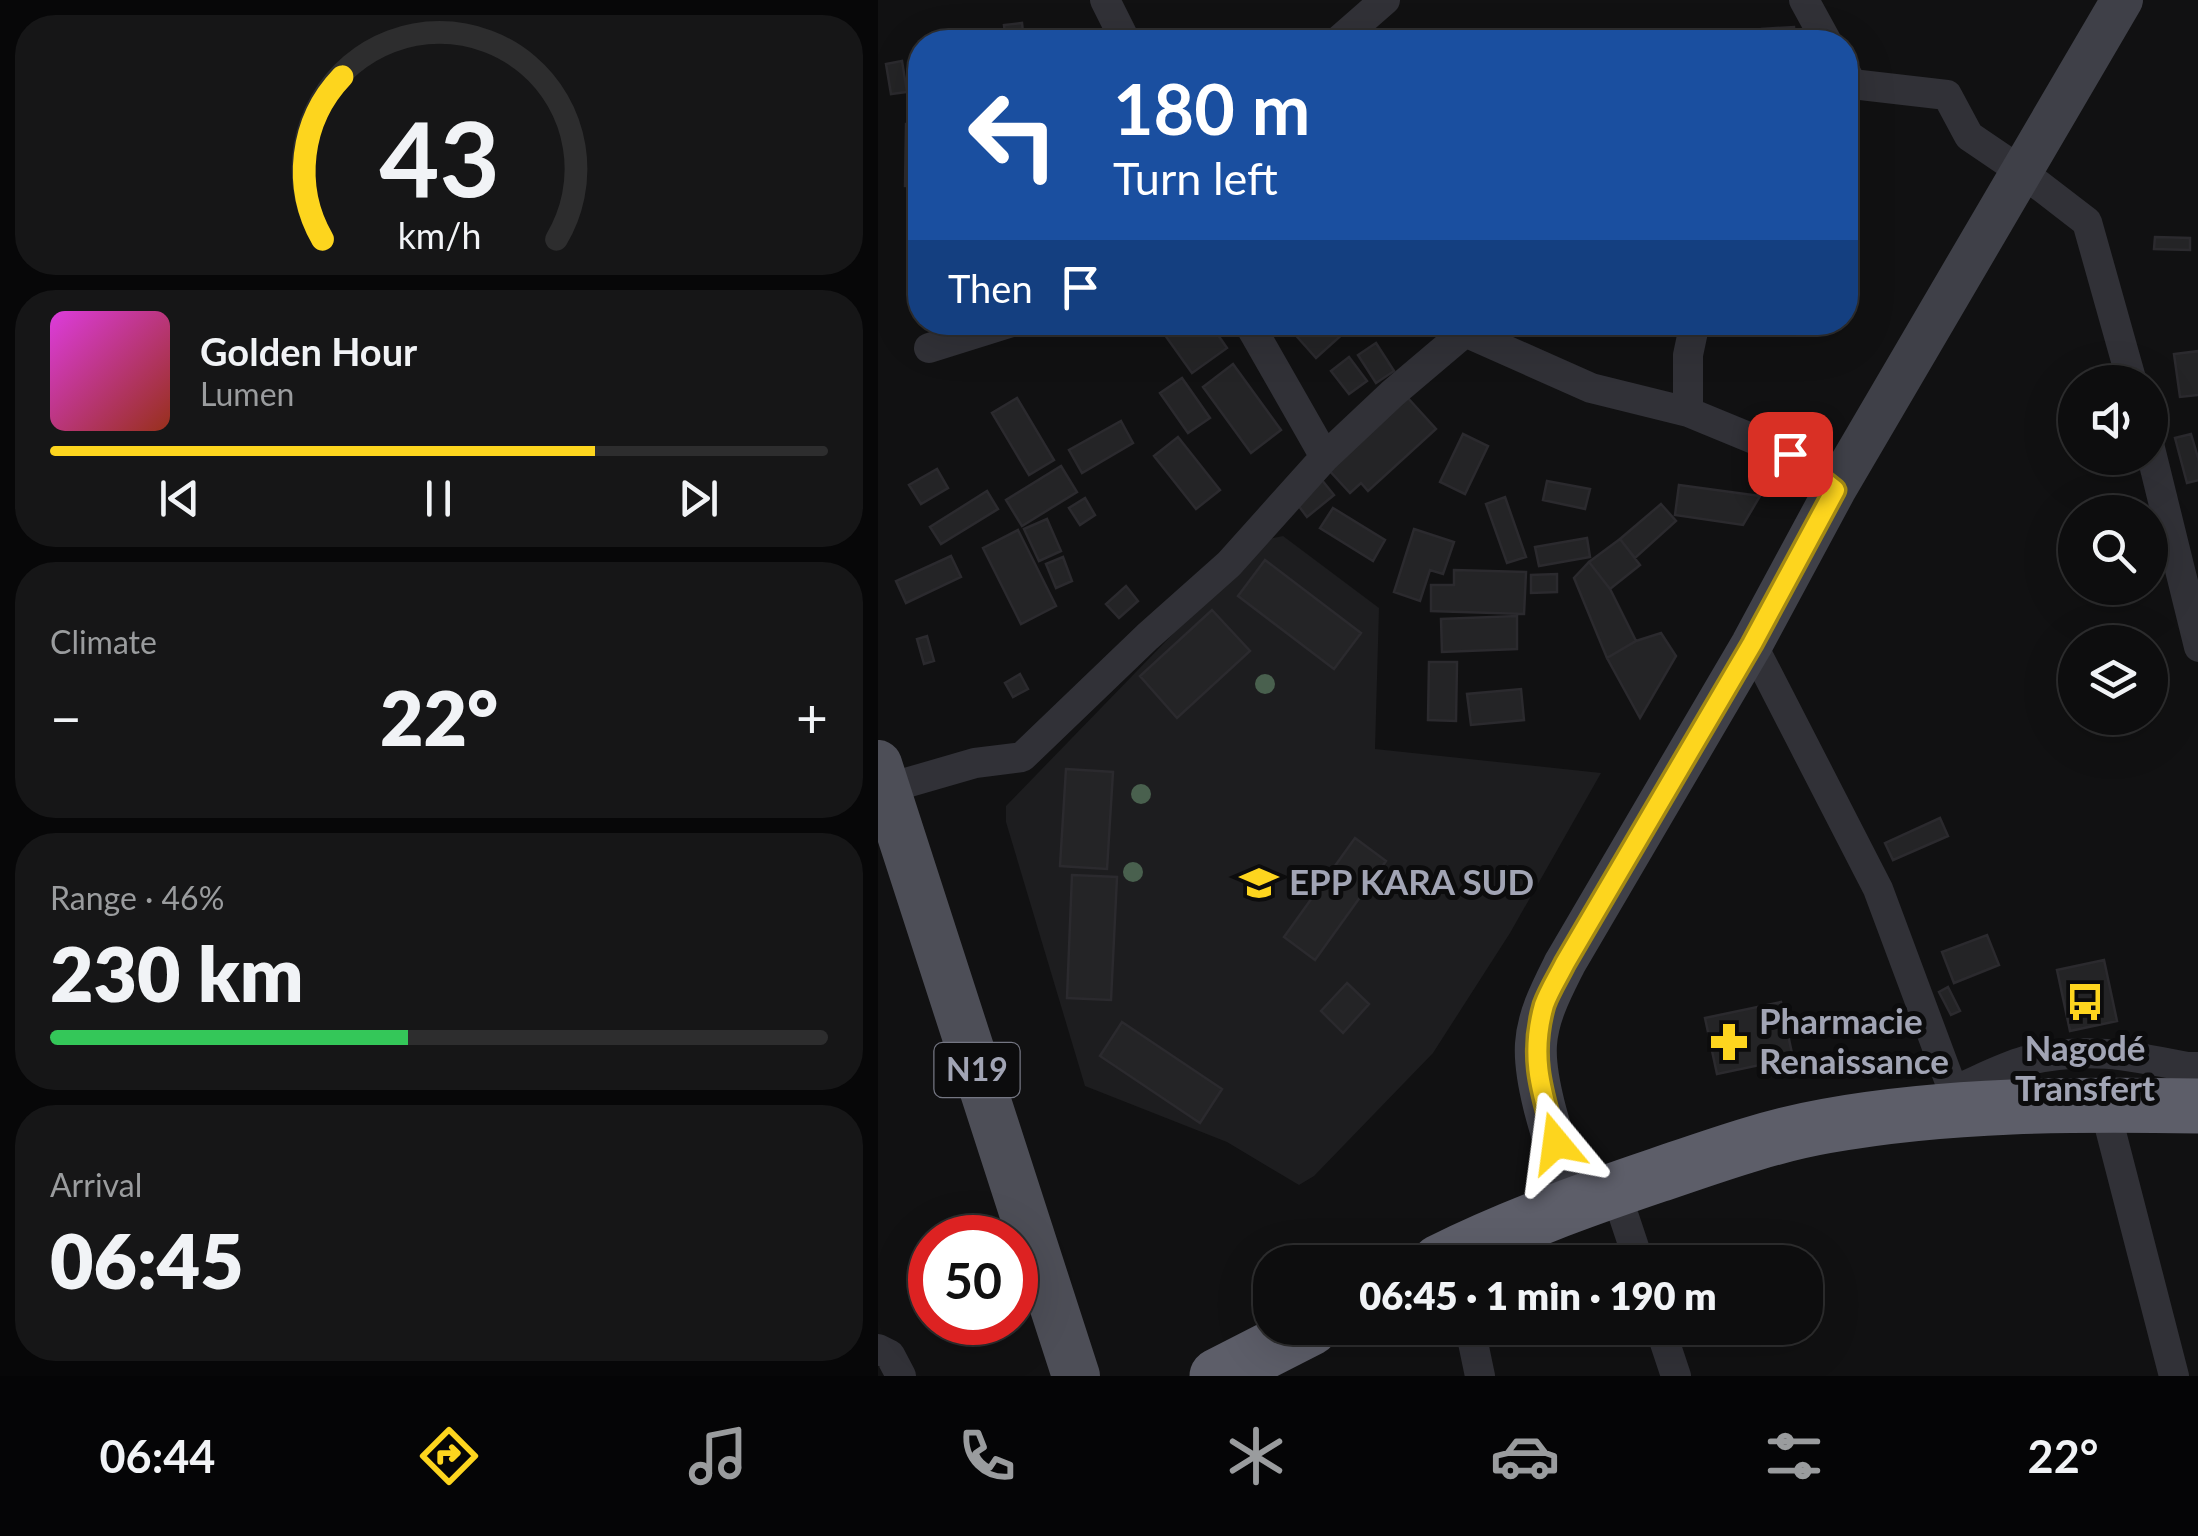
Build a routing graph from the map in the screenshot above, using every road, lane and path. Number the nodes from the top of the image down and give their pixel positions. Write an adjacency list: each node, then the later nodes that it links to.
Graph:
1 (1105, 0): 5 (street)
2 (1385, 0): 6 (street)
3 (1804, 0): 7 (street)
4 (2122, 0): 9 (main road)
5 (1120, 30)
6 (1351, 30)
7 (1820, 30)
8 (1858, 82): 9 (street)
9 (2022, 172): 16 (street); 20 (main road)
10 (970, 335): 15 (street)
11 (1255, 335): 18 (street)
12 (1453, 335): 18 (street)
13 (1478, 335): 17 (street)
14 (1692, 335): 17 (street)
15 (929, 348)
16 (2127, 365)
17 (1688, 412): 20 (street)
18 (1325, 457): 23 (street)
19 (2157, 475): 22 (street)
20 (1835, 490): 21 (main road)
21 (1752, 644): 25 (street); 28 (main road)
22 (2198, 647)
23 (880, 781): 36 (main road, N19)
24 (2198, 1067): 25 (street)
25 (1957, 1100): 26 (highway); 28 (highway)
26 (2104, 1104): 27 (highway); 40 (street)
27 (2198, 1106)
28 (1594, 1197): 29 (highway); 30 (street)
29 (1484, 1245)
30 (1627, 1245)
31 (1279, 1345): 37 (highway)
32 (1474, 1345): 38 (street)
33 (1666, 1345): 39 (street)
34 (878, 1350): 35 (street)
35 (902, 1376)
36 (1076, 1376)
37 (1218, 1376)
38 (1480, 1376)
39 (1676, 1376)
40 (2174, 1376)

